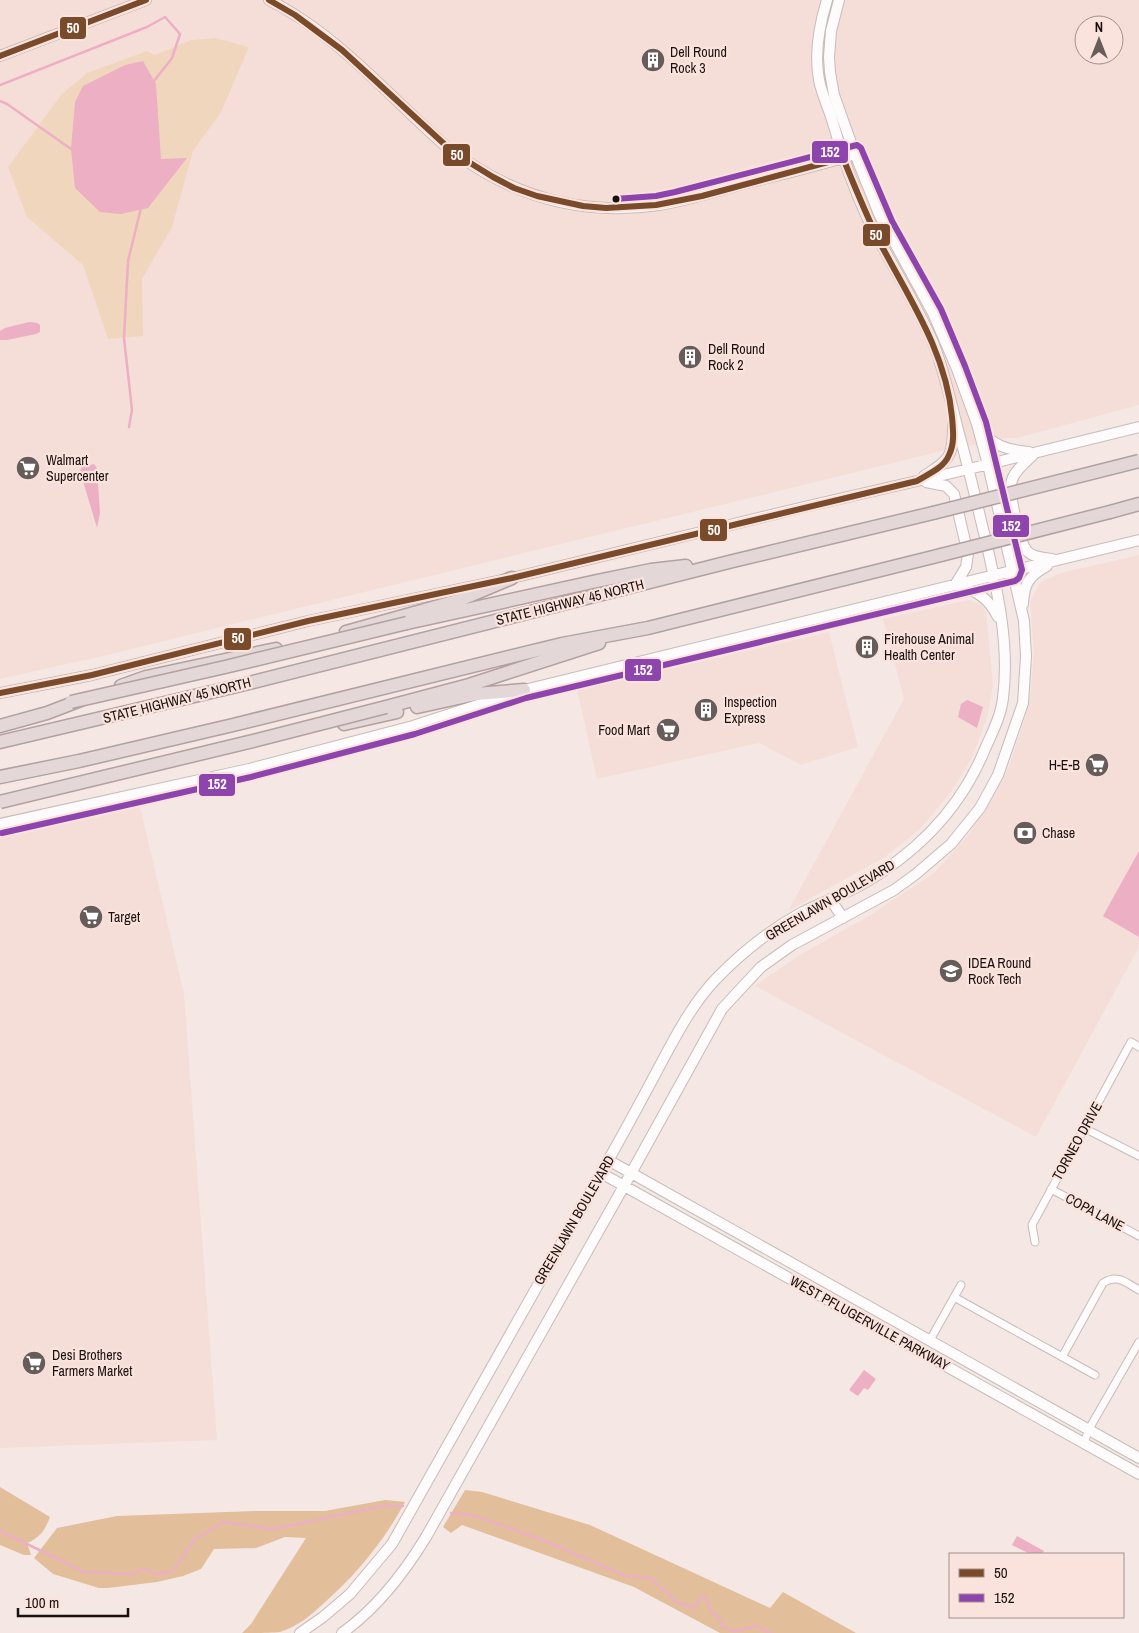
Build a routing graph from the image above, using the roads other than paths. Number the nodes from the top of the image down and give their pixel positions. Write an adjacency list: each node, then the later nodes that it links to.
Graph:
1 (146, 0): 5 (main road)
2 (269, 0): 7 (main road)
3 (827, 0): 7 (main road, GREENLAWN BOULEVARD)
4 (839, 0): 6 (main road, GREENLAWN BOULEVARD)
5 (0, 56)
6 (855, 154): 7 (main road); 9 (main road, GREENLAWN BOULEVARD)
7 (843, 158): 8 (main road, GREENLAWN BOULEVARD)
8 (926, 327): 9 (main road); 10 (main road, GREENLAWN BOULEVARD)
9 (947, 344): 11 (main road, GREENLAWN BOULEVARD)
10 (953, 410): 16 (main road, GREENLAWN BOULEVARD); 17 (main road)
11 (977, 424): 13 (main road); 15 (main road, GREENLAWN BOULEVARD)
12 (1139, 427): 13 (main road)
13 (1035, 453): 15 (main road); 20 (main road)
14 (1139, 461): 21 (highway, STATE HIGHWAY 45 NORTH, bridge)
15 (988, 465): 16 (main road); 22 (main road, GREENLAWN BOULEVARD)
16 (969, 470): 17 (main road); 23 (main road, GREENLAWN BOULEVARD)
17 (917, 481): 24 (main road); 25 (main road)
18 (1139, 506): 28 (highway, bridge)
19 (1139, 540): 20 (main road)
20 (1059, 560): 22 (main road); 26 (main road)
21 (734, 561): 31 (highway, bridge); 33 (highway, STATE HIGHWAY 45 NORTH)
22 (1012, 572): 23 (main road); 26 (main road, GREENLAWN BOULEVARD)
23 (994, 576): 25 (main road); 27 (main road, GREENLAWN BOULEVARD)
24 (512, 578): 30 (main road); 32 (highway, bridge)
25 (955, 585): 27 (main road); 29 (main road)
26 (1024, 621): 38 (main road, GREENLAWN BOULEVARD)
27 (1002, 625): 37 (main road, GREENLAWN BOULEVARD)
28 (648, 628): 34 (highway); 35 (highway, bridge)
29 (524, 690): 35 (highway, bridge); 36 (main road)
30 (0, 694)
31 (0, 717)
32 (0, 726)
33 (0, 742)
34 (0, 777)
35 (0, 801)
36 (0, 824)
37 (830, 899): 38 (main road); 42 (main road, GREENLAWN BOULEVARD)
38 (842, 918): 43 (main road, GREENLAWN BOULEVARD)
39 (1139, 1047): 40 (street, TORNEO DRIVE)
40 (1084, 1128): 41 (street); 46 (street, TORNEO DRIVE)
41 (1139, 1156)
42 (608, 1160): 43 (main road, WEST PFLUGERVILLE PARKWAY); 44 (main road, GREENLAWN BOULEVARD)
43 (632, 1172): 45 (main road, GREENLAWN BOULEVARD); 52 (main road, WEST PFLUGERVILLE PARKWAY)
44 (601, 1173): 45 (main road, WEST PFLUGERVILLE PARKWAY); 62 (main road, GREENLAWN BOULEVARD)
45 (624, 1186): 53 (main road, WEST PFLUGERVILLE PARKWAY); 63 (main road, GREENLAWN BOULEVARD)
46 (1051, 1189): 47 (street, COPA LANE); 48 (street, TORNEO DRIVE)
47 (1139, 1236)
48 (1035, 1242)
49 (961, 1285): 51 (street)
50 (1139, 1290): 56 (street)
51 (954, 1297): 54 (street); 56 (street)
52 (859, 1299): 53 (main road); 54 (main road, WEST PFLUGERVILLE PARKWAY)
53 (851, 1313): 59 (main road, WEST PFLUGERVILLE PARKWAY)
54 (930, 1340): 58 (main road, WEST PFLUGERVILLE PARKWAY)
55 (1139, 1342): 58 (street)
56 (1062, 1356): 57 (street)
57 (1095, 1375)
58 (1089, 1430): 59 (street); 60 (main road, WEST PFLUGERVILLE PARKWAY)
59 (1084, 1443): 61 (main road, WEST PFLUGERVILLE PARKWAY)
60 (1139, 1458)
61 (1139, 1474)
62 (300, 1633)
63 (342, 1633)

